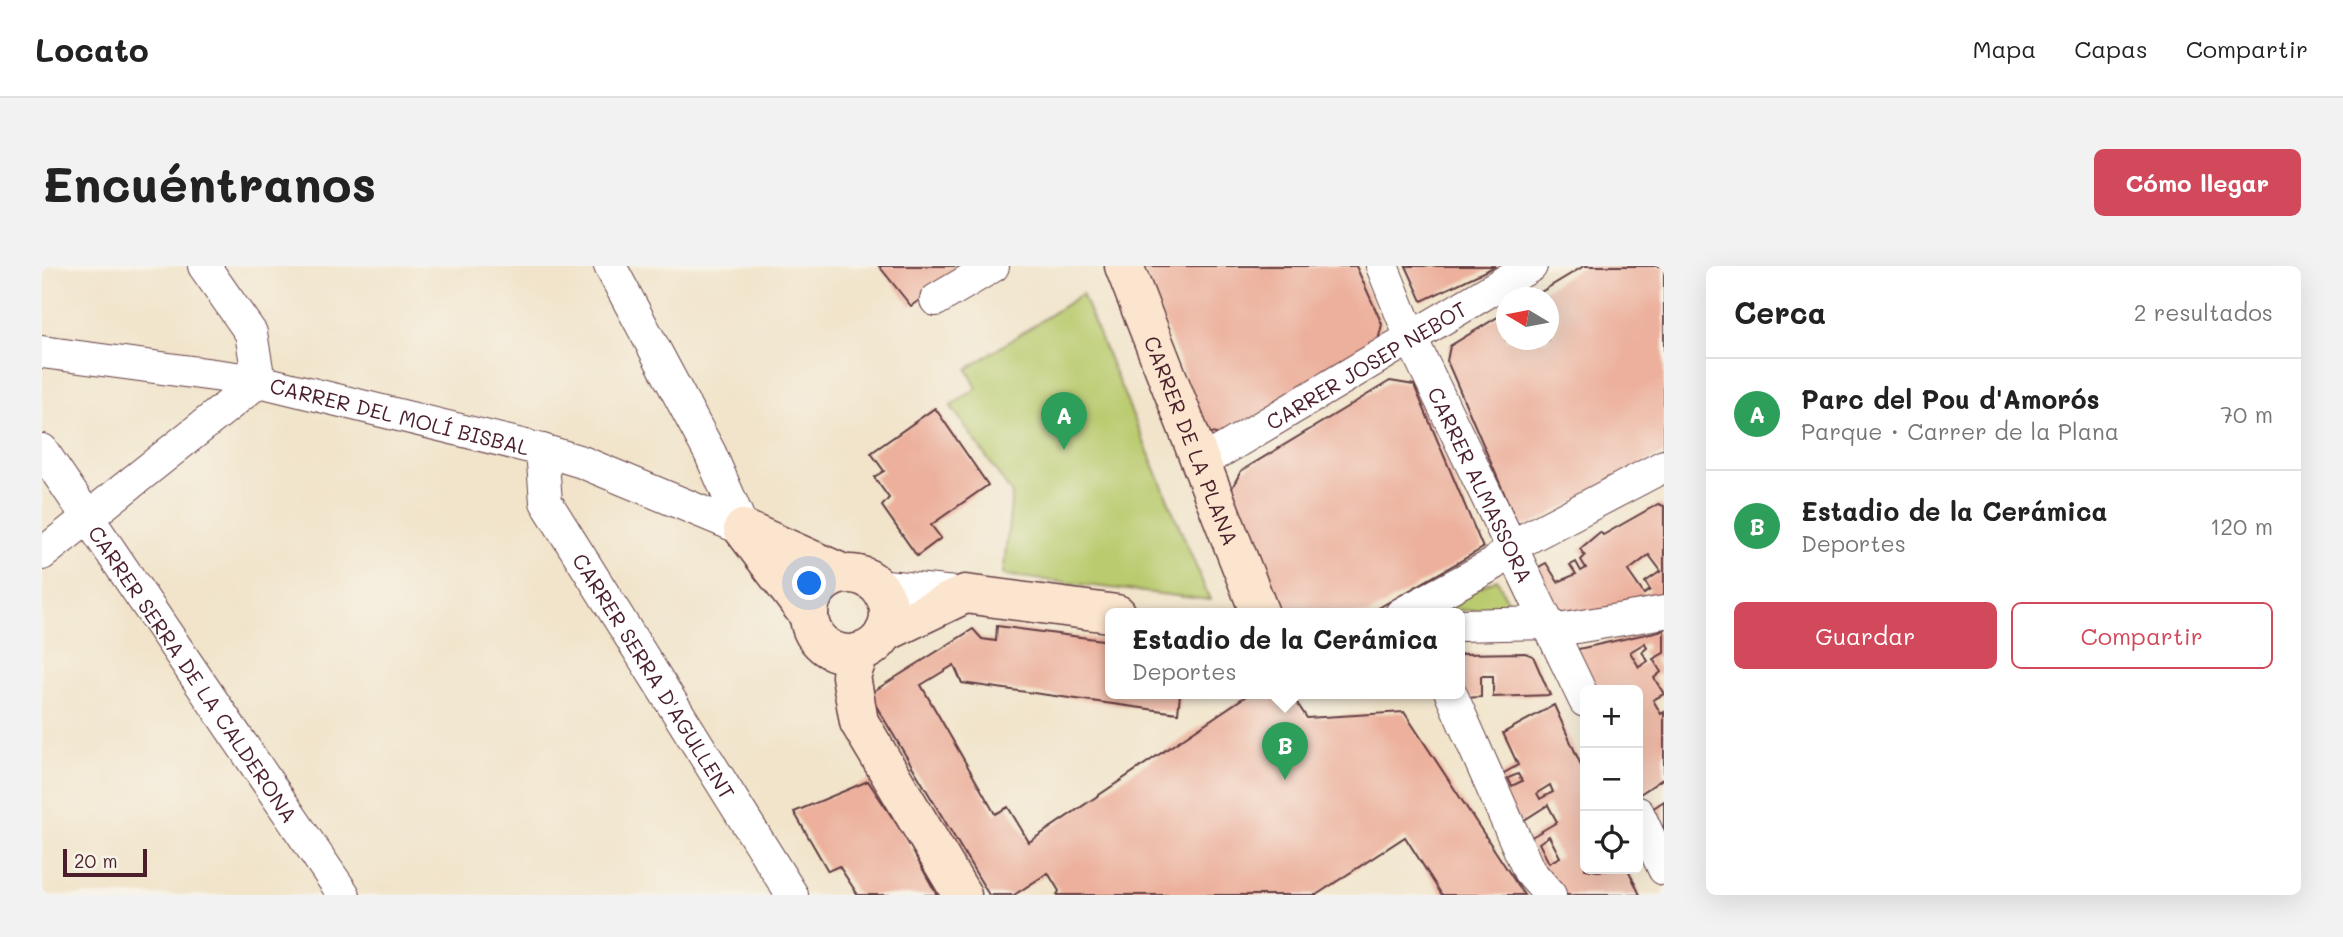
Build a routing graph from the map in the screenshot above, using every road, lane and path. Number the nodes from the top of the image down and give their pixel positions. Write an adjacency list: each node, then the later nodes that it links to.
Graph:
1 (204, 266): 10 (street)
2 (610, 266): 16 (street)
3 (993, 266): 7 (street)
4 (1124, 266): 13 (main road, CARRER DE LA PLANA)
5 (1382, 266): 8 (street, CARRER ALMASSORA)
6 (1531, 266): 8 (street, CARRER JOSEP NEBOT)
7 (936, 300)
8 (1411, 338): 13 (street, CARRER JOSEP NEBOT); 17 (street, CARRER ALMASSORA)
9 (42, 352): 10 (street, CARRER DEL MOLÍ BISBAL)
10 (259, 382): 12 (street, CARRER DEL MOLÍ BISBAL); 15 (street)
11 (42, 450): 15 (street, CARRER SERRA DE LA CALDERONA)
12 (542, 450): 16 (street, CARRER DEL MOLÍ BISBAL); 34 (street, CARRER SERRA D'AGULLENT)
13 (1201, 463): 21 (main road, CARRER DE LA PLANA)
14 (1664, 466): 17 (street)
15 (88, 518): 18 (street); 33 (street, CARRER SERRA DE LA CALDERONA)
16 (743, 528): 19 (main road, CARRER DEL MOLÍ BISBAL); 25 (main road)
17 (1512, 546): 22 (street); 27 (street, CARRER ALMASSORA)
18 (42, 554)
19 (860, 579): 20 (street, CARRER DEL MOLÍ BISBAL); 25 (main road); 28 (main road)
20 (965, 594): 23 (main road, CARRER DEL MOLÍ BISBAL); 28 (main road)
21 (1258, 608)
22 (1412, 608)
23 (1105, 612)
24 (1664, 612): 27 (street)
25 (809, 616): 28 (main road)
26 (1465, 625): 27 (street)
27 (1551, 627): 29 (street, CARRER ALMASSORA)
28 (872, 642): 35 (main road)
29 (1580, 690)
30 (1453, 699): 36 (street)
31 (1643, 824): 32 (street)
32 (1664, 869)
33 (344, 895)
34 (792, 895)
35 (962, 895)
36 (1550, 895)

